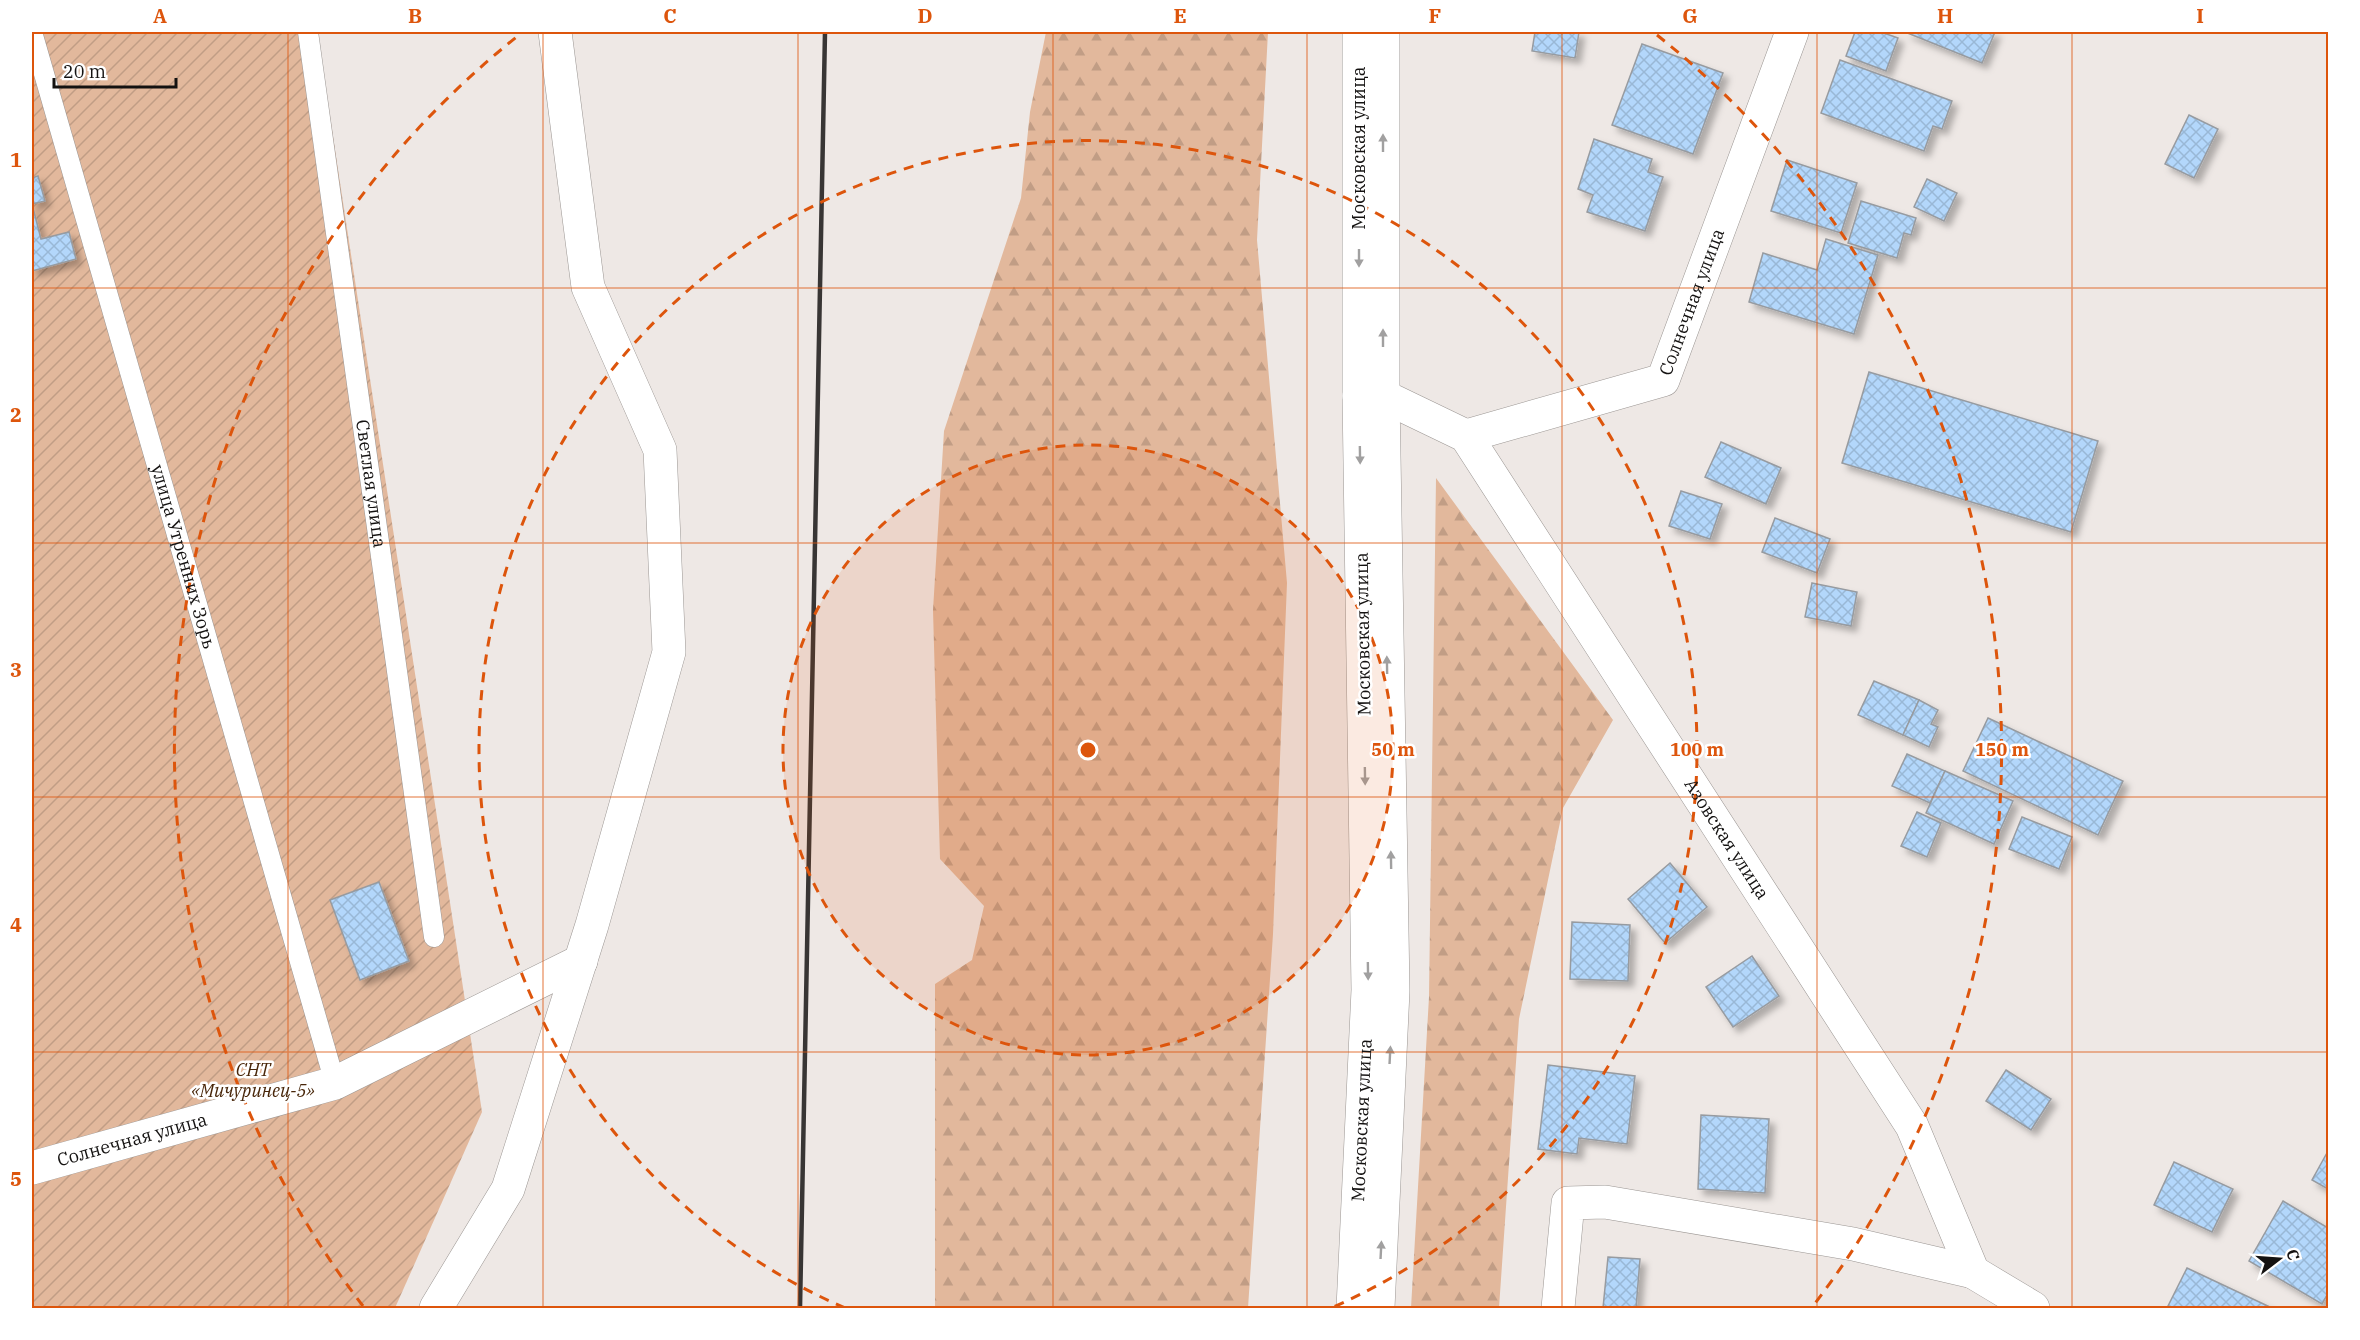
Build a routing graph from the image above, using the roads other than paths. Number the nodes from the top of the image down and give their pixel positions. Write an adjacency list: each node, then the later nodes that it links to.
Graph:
1 (32, 32): 11 (lane, улица Утренних Зорь)
2 (308, 32): 9 (lane, Светлая улица)
3 (555, 32): 10 (street)
4 (1359, 32): 7 (street, Московская улица, one-way to 7)
5 (1383, 32): 7 (street, Московская улица, one-way to 5)
6 (1792, 32): 8 (street, Солнечная улица)
7 (1371, 396): 8 (street); 15 (street, Московская улица, one-way to 15); 16 (street, Московская улица, one-way to 7)
8 (1466, 436): 13 (street, Азовская улица)
9 (434, 937)
10 (580, 962): 11 (street, Солнечная улица); 14 (street)
11 (335, 1083): 12 (street, Солнечная улица)
12 (32, 1168)
13 (1973, 1272): 17 (street); 18 (street)
14 (436, 1308)
15 (1353, 1308)
16 (1378, 1308)
17 (1558, 1308)
18 (2033, 1308)

